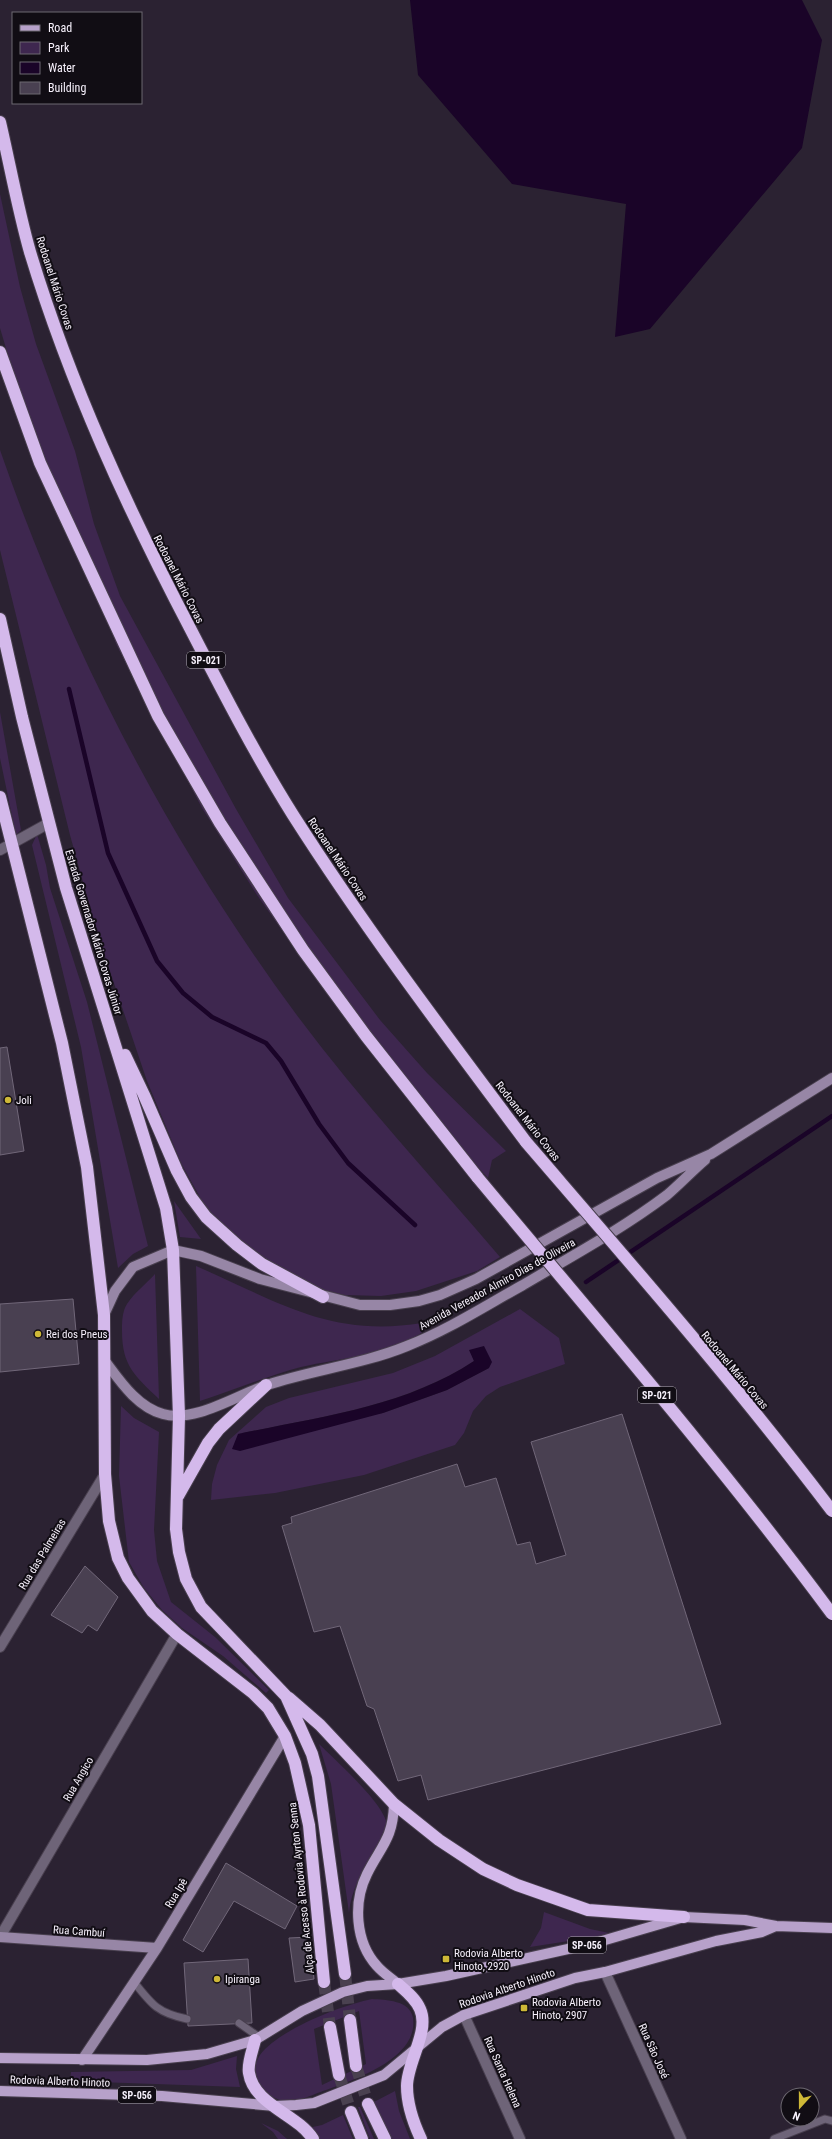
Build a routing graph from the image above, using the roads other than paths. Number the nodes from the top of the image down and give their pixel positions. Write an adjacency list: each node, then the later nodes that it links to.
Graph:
1 (0, 122): 21 (highway, Rodoanel Mário Covas / SP-021, bridge)
2 (0, 352): 22 (highway, SP-021, bridge)
3 (0, 619): 5 (highway, Estrada Governador Mário Covas Júnior)
4 (0, 797): 6 (highway)
5 (49, 823): 6 (street); 8 (highway, Estrada Governador Mário Covas Júnior)
6 (11, 843): 7 (street); 15 (highway)
7 (0, 850)
8 (106, 1018): 13 (highway, Estrada Governador Mário Covas Júnior); 14 (highway)
9 (832, 1074): 11 (street)
10 (832, 1078): 11 (main road, Avenida Vereador Almiro Dias de Oliveira)
11 (823, 1084): 12 (main road, Avenida Vereador Almiro Dias de Oliveira)
12 (711, 1154): 14 (main road, Avenida Vereador Almiro Dias de Oliveira); 17 (main road, Avenida Vereador Almiro Dias de Oliveira)
13 (173, 1250): 14 (main road, Avenida Vereador Almiro Dias de Oliveira); 15 (main road); 18 (highway, Estrada Governador Mário Covas Júnior)
14 (323, 1297)
15 (104, 1315): 16 (highway, Alça de Acesso à Rodovia Ayrton Senna)
16 (105, 1361): 18 (main road, Avenida Vereador Almiro Dias de Oliveira); 19 (highway, Alça de Acesso à Rodovia Ayrton Senna)
17 (266, 1385): 18 (main road, Avenida Vereador Almiro Dias de Oliveira); 20 (highway)
18 (179, 1416): 20 (highway)
19 (105, 1474): 23 (highway, Alça de Acesso à Rodovia Ayrton Senna); 24 (street, Rua das Palmeiras)
20 (177, 1499): 25 (highway)
21 (832, 1511)
22 (832, 1614)
23 (177, 1634): 26 (highway, Alça de Acesso à Rodovia Ayrton Senna); 31 (street, Rua Angico)
24 (0, 1646)
25 (286, 1696): 27 (highway); 34 (highway)
26 (285, 1736): 32 (main road, Rua Ipê); 36 (highway, Alça de Acesso à Rodovia Ayrton Senna)
27 (394, 1804): 28 (highway); 37 (main road)
28 (684, 1917): 29 (main road, Rodovia Alberto Hinoto / SP-056); 37 (main road, Rodovia Alberto Hinoto / SP-056)
29 (776, 1926): 30 (main road, Rodovia Alberto Hinoto / SP-056); 33 (main road, Rodovia Alberto Hinoto / SP-056)
30 (832, 1928)
31 (0, 1937): 32 (main road, Rua Cambuí)
32 (157, 1948): 35 (main road, Rua Ipê)
33 (605, 1972): 38 (main road, Rodovia Alberto Hinoto / SP-056); 59 (street, Rua São José)
34 (345, 1974)
35 (134, 1982): 39 (lane); 46 (main road, Rua Ipê)
36 (324, 1982)
37 (398, 1984): 43 (main road, Rodovia Alberto Hinoto / SP-056); 44 (highway)
38 (464, 2015): 44 (main road, Rodovia Alberto Hinoto / SP-056); 58 (street, Rua Santa Helena)
39 (187, 2019)
40 (350, 2020): 47 (highway)
41 (239, 2023): 43 (lane)
42 (330, 2027): 48 (highway)
43 (257, 2038): 46 (main road, Rodovia Alberto Hinoto / SP-056); 51 (highway)
44 (417, 2046): 51 (main road, Rodovia Alberto Hinoto / SP-056); 57 (highway)
45 (0, 2058): 46 (main road, Rodovia Alberto Hinoto / SP-056)
46 (82, 2060)
47 (356, 2066)
48 (339, 2075)
49 (0, 2091): 51 (main road, Rodovia Alberto Hinoto / SP-056)
50 (368, 2104): 56 (highway)
51 (275, 2106): 54 (highway)
52 (351, 2112): 55 (highway)
53 (832, 2121): 60 (lane)
54 (312, 2139)
55 (362, 2139)
56 (385, 2139)
57 (421, 2139)
58 (520, 2139)
59 (681, 2139)
60 (774, 2139)

